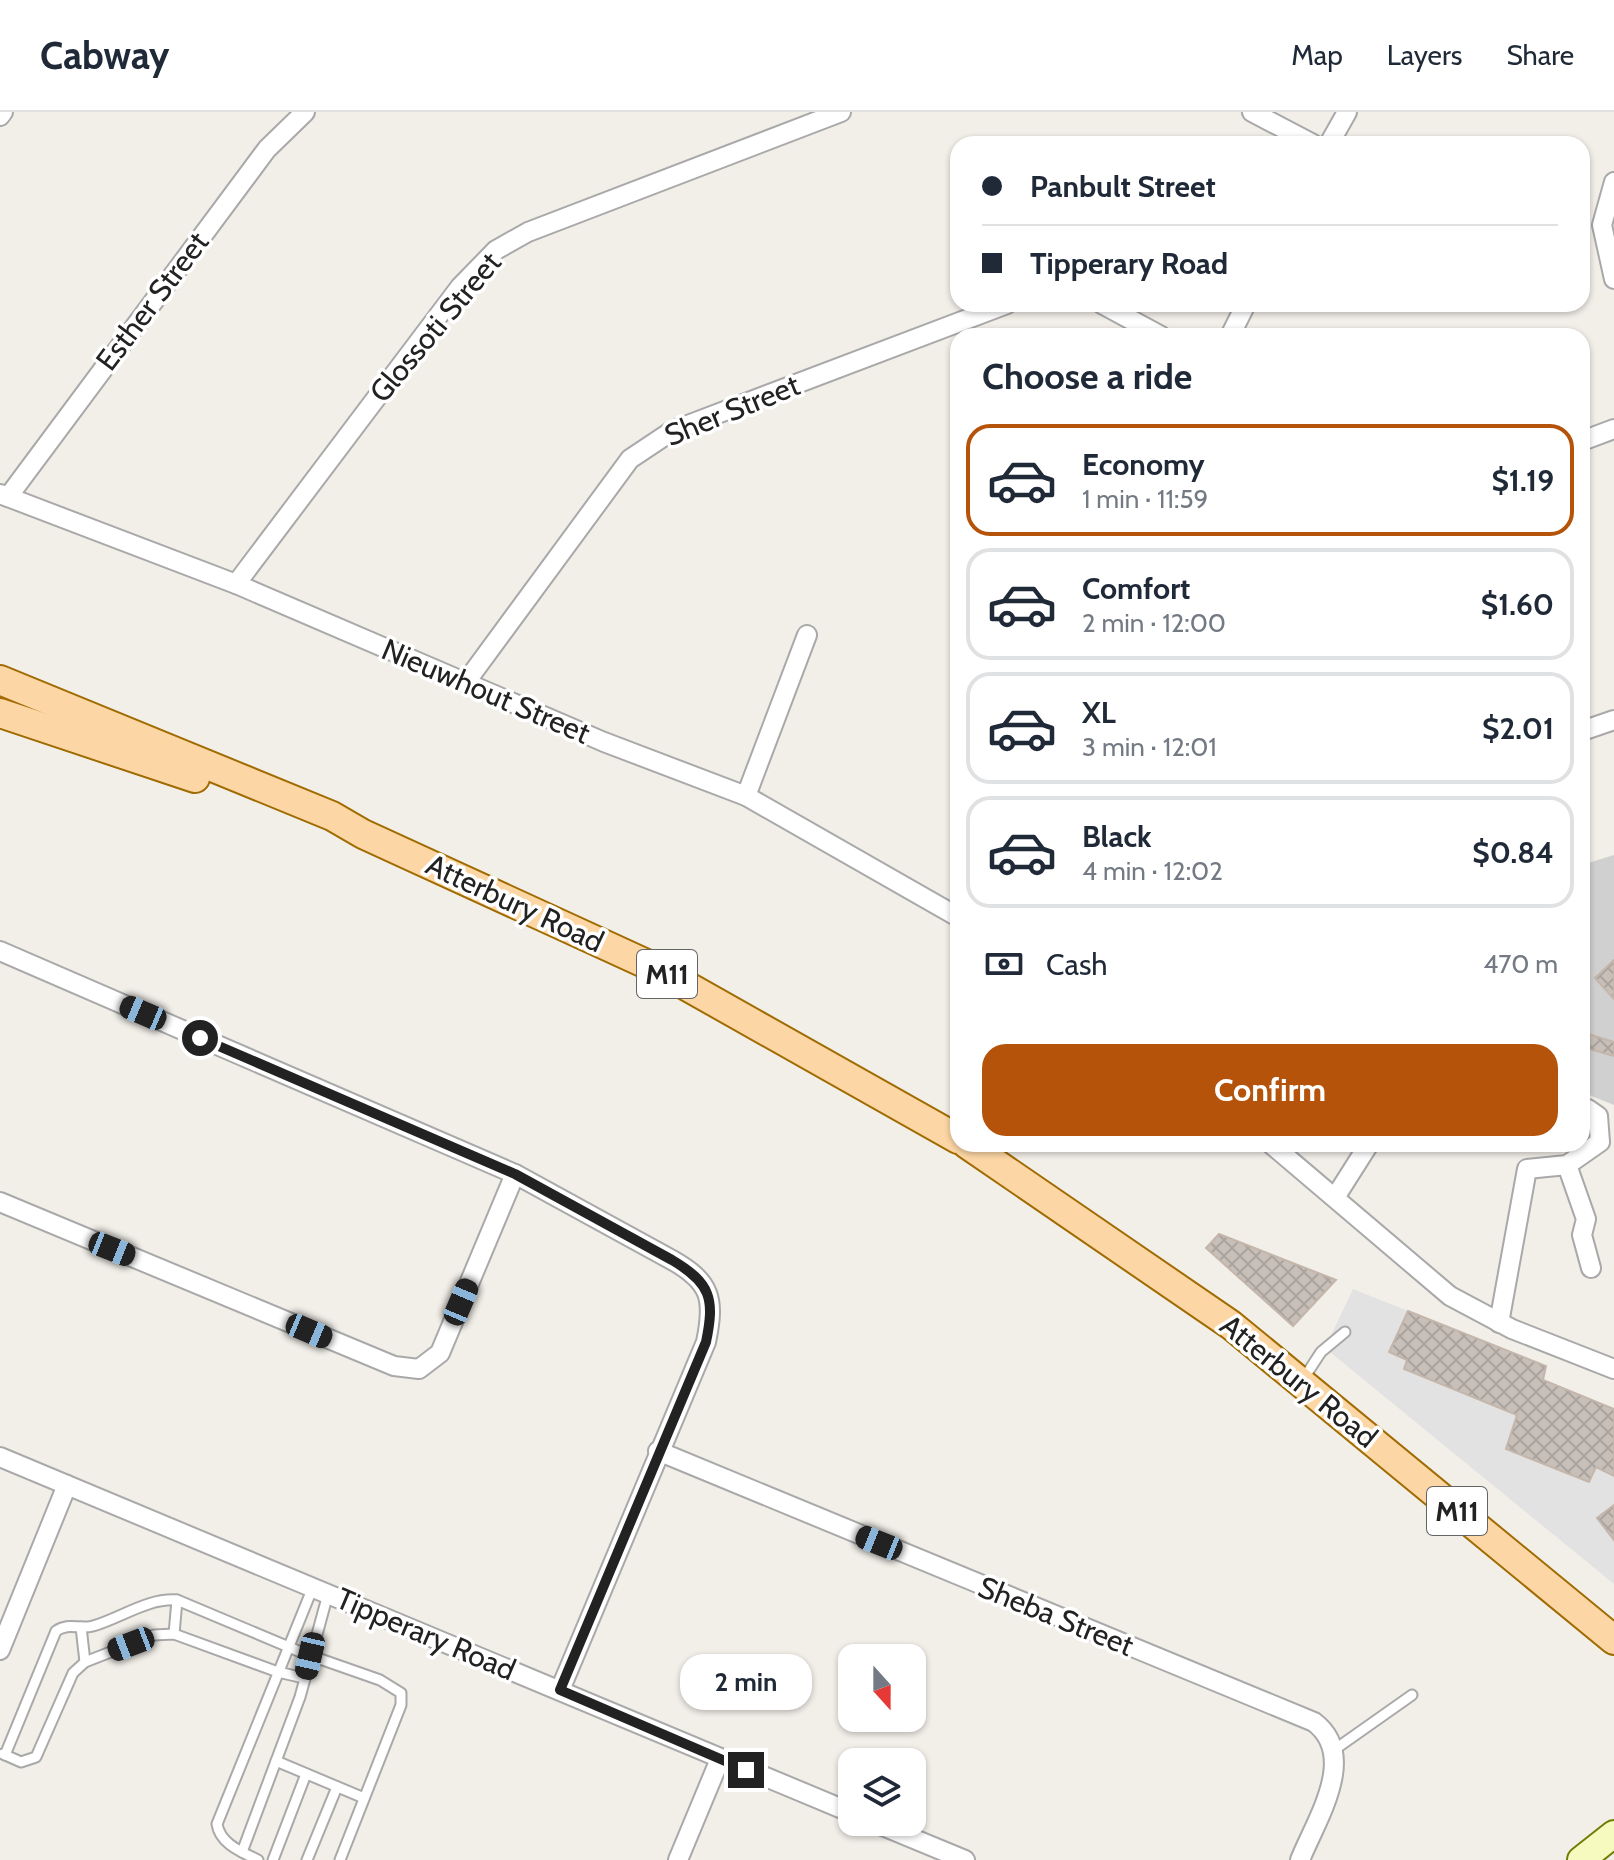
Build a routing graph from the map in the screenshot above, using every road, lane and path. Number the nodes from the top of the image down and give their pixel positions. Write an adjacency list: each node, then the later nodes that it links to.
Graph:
1 (305, 112): 14 (street, Esther Street)
2 (841, 112): 15 (street, Glossoti Street)
3 (1252, 112): 5 (street)
4 (1347, 112): 6 (street)
5 (1298, 136)
6 (1334, 136)
7 (1614, 182): 8 (street)
8 (1614, 279)
9 (986, 312): 18 (street, Sher Street)
10 (1117, 312): 11 (street)
11 (1146, 328)
12 (1614, 429): 13 (street)
13 (1590, 438)
14 (4, 496): 15 (street, Nieuwhout Street)
15 (236, 584): 18 (street, Nieuwhout Street)
16 (807, 635): 22 (street)
17 (0, 680): 23 (main road, Atterbury Road / M11)
18 (466, 682): 22 (street, Nieuwhout Street)
19 (0, 713): 23 (main road, Atterbury Road / M11)
20 (1614, 720): 21 (street)
21 (1590, 728)
22 (746, 796): 24 (street, Nieuwhout Street)
23 (363, 834): 27 (main road, Atterbury Road / M11)
24 (950, 912)
25 (0, 951): 34 (street)
26 (1590, 1110): 28 (street)
27 (950, 1134)
28 (1590, 1149)
29 (979, 1152): 41 (main road, Atterbury Road / M11)
30 (1281, 1152): 35 (street)
31 (1364, 1152): 35 (street)
32 (1586, 1152): 33 (street)
33 (1567, 1165): 37 (street); 38 (street)
34 (515, 1174): 36 (street); 42 (street)
35 (1336, 1196): 38 (street)
36 (0, 1202)
37 (1591, 1268)
38 (1499, 1323): 40 (street)
39 (1345, 1332): 41 (lane)
40 (1614, 1369)
41 (1302, 1381): 49 (main road, Atterbury Road / M11)
42 (658, 1451): 56 (street); 58 (street, Sheba Street)
43 (0, 1457): 44 (street, Tipperary Road)
44 (67, 1485): 45 (street, Tipperary Road); 51 (street)
45 (321, 1590): 50 (lane); 52 (lane); 56 (street, Tipperary Road)
46 (177, 1600): 47 (lane); 48 (lane); 50 (lane)
47 (81, 1627): 53 (lane); 59 (lane)
48 (174, 1634): 53 (lane); 54 (lane)
49 (1614, 1640)
50 (289, 1648): 52 (lane); 54 (lane)
51 (0, 1650)
52 (310, 1656): 55 (lane); 64 (lane)
53 (85, 1662): 59 (lane)
54 (278, 1672): 55 (lane); 68 (lane)
55 (304, 1678): 61 (lane)
56 (560, 1690): 60 (street, Tipperary Road)
57 (1412, 1695): 58 (lane)
58 (1334, 1750): 75 (street)
59 (3, 1754)
60 (720, 1759): 65 (street, Tipperary Road); 73 (street)
61 (276, 1761): 62 (lane); 68 (lane)
62 (306, 1774): 63 (lane); 70 (lane)
63 (337, 1787): 64 (lane); 71 (lane)
64 (364, 1798): 72 (lane)
65 (838, 1807)
66 (1614, 1834): 76 (street)
67 (907, 1836): 74 (street)
68 (242, 1852): 69 (lane)
69 (258, 1860)
70 (273, 1860)
71 (307, 1860)
72 (340, 1860)
73 (678, 1860)
74 (965, 1860)
75 (1300, 1860)
76 (1581, 1860)

